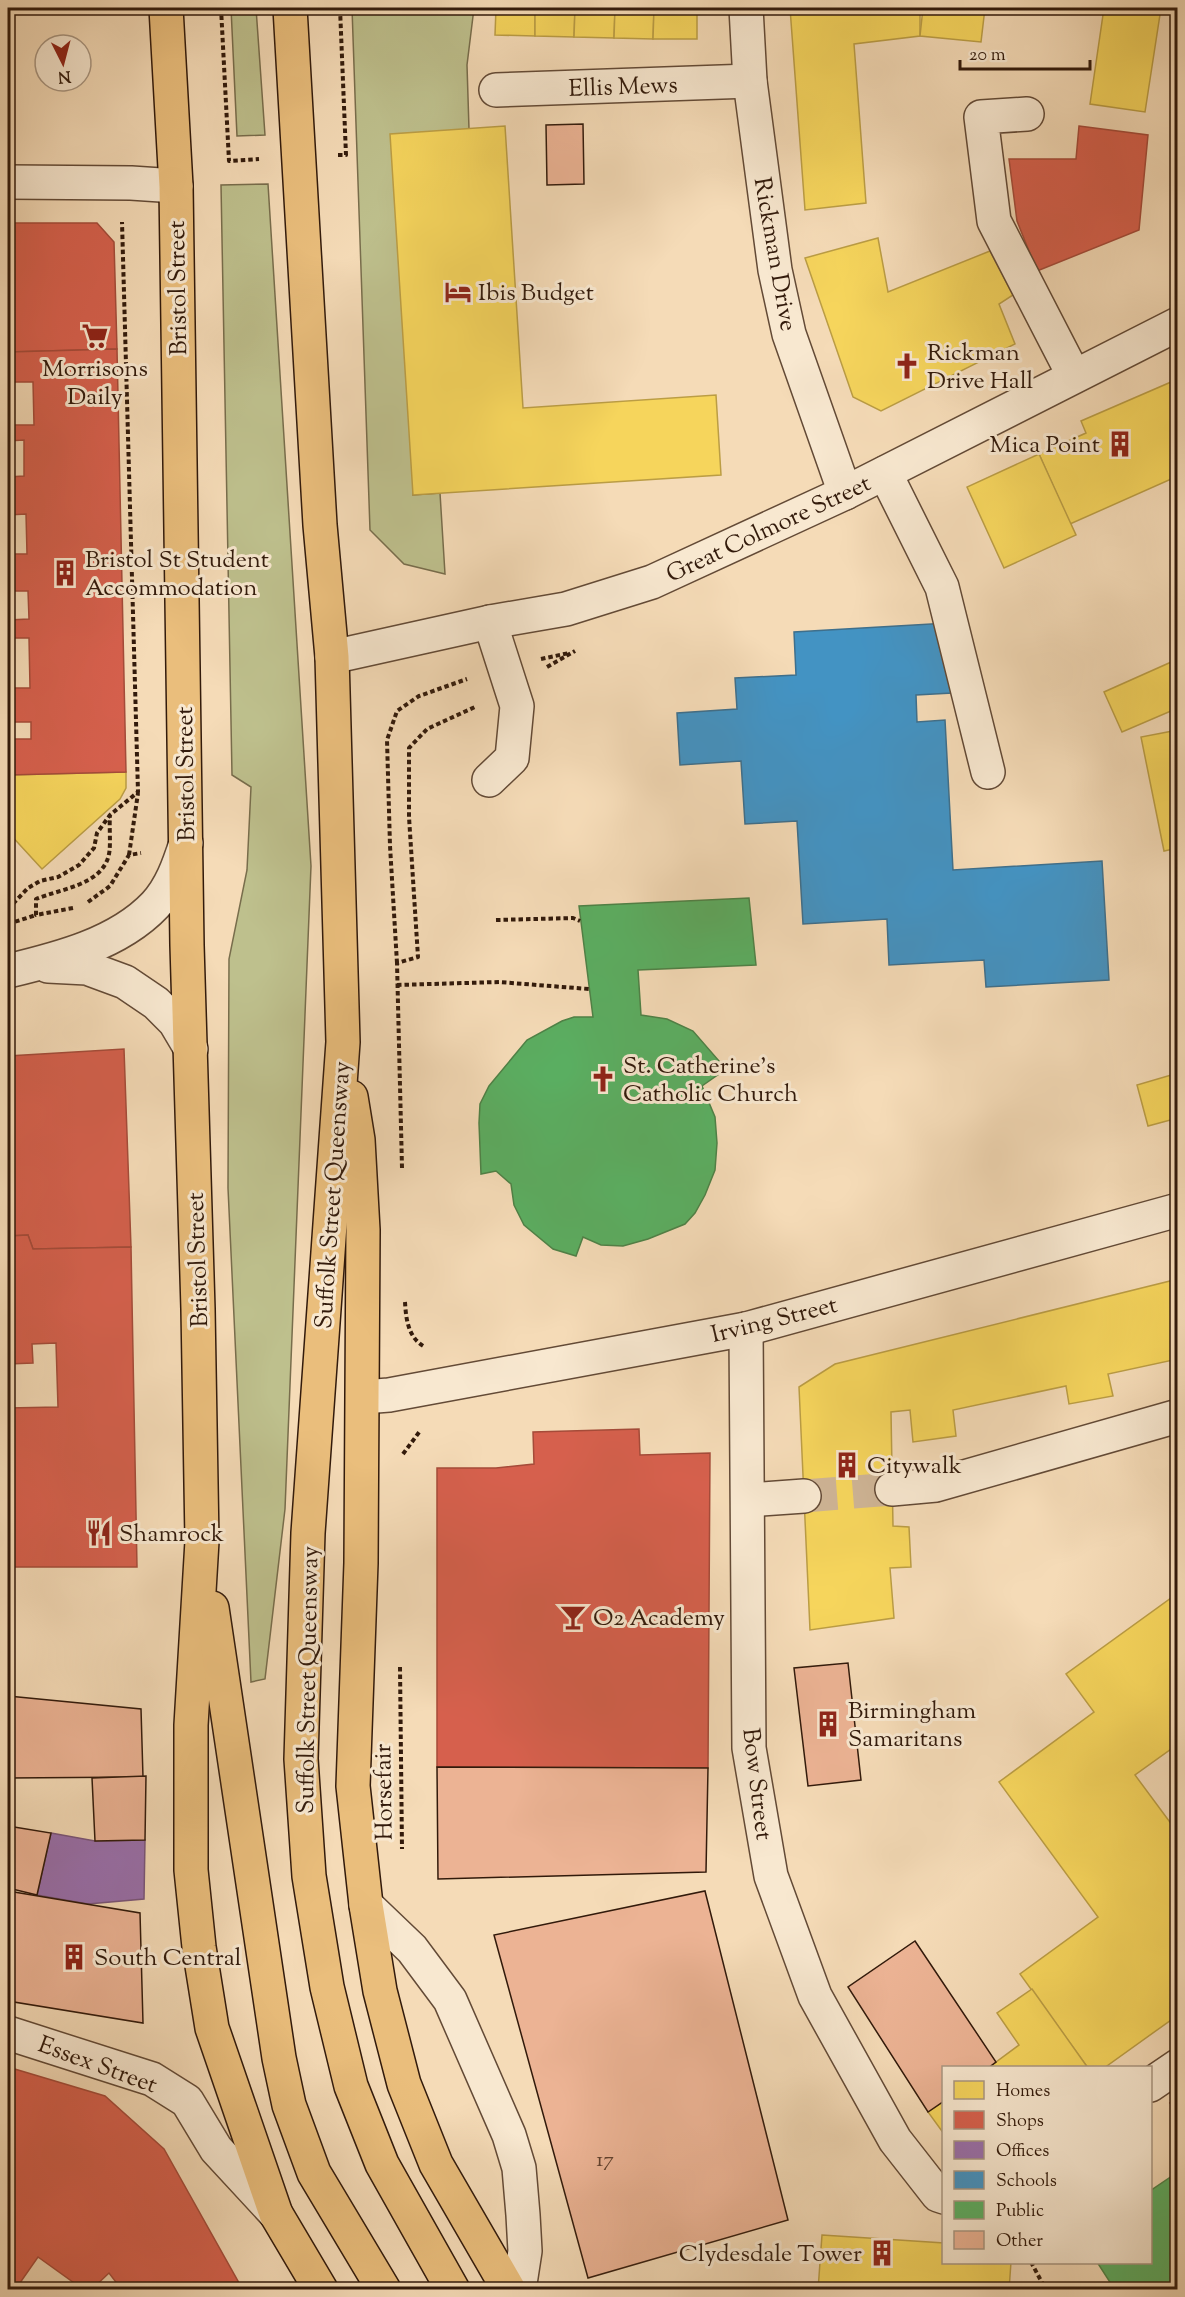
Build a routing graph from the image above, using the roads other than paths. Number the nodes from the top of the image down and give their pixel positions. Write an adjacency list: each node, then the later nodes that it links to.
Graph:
1 (166, 8): 8 (highway, Bristol Street)
2 (290, 8): 14 (highway)
3 (746, 8): 4 (street, Rickman Drive)
4 (750, 81): 5 (street, Ellis Mews); 12 (street, Rickman Drive)
5 (496, 90)
6 (1027, 114): 10 (street)
7 (8, 182): 8 (street)
8 (176, 186): 17 (highway, Bristol Street)
9 (1178, 324): 10 (street, Great Colmore Street)
10 (1074, 376): 11 (street, Great Colmore Street)
11 (885, 473): 12 (street, Great Colmore Street); 15 (street)
12 (845, 493): 13 (street, Great Colmore Street)
13 (490, 622): 14 (street, Great Colmore Street); 16 (street)
14 (332, 657): 19 (highway)
15 (988, 772)
16 (489, 780)
17 (186, 841): 18 (street); 20 (highway, Bristol Street)
18 (19, 968): 20 (street)
19 (343, 1042): 23 (highway); 37 (highway, Suffolk Street Queensway)
20 (190, 1049): 28 (highway, Bristol Street)
21 (1178, 1210): 22 (street, Irving Street)
22 (746, 1329): 23 (street, Irving Street); 27 (street, Bow Street)
23 (363, 1397): 29 (highway)
24 (1178, 1416): 25 (street)
25 (892, 1488)
26 (804, 1496): 27 (street)
27 (748, 1500): 33 (street, Bow Street)
28 (202, 1541): 34 (highway); 36 (highway)
29 (366, 1905): 38 (highway); 39 (street)
30 (8, 2033): 34 (street, Essex Street)
31 (1178, 2066): 32 (street)
32 (1152, 2084)
33 (941, 2196)
34 (276, 2214): 35 (highway)
35 (321, 2289)
36 (384, 2289)
37 (453, 2289)
38 (509, 2289)
39 (519, 2289)

